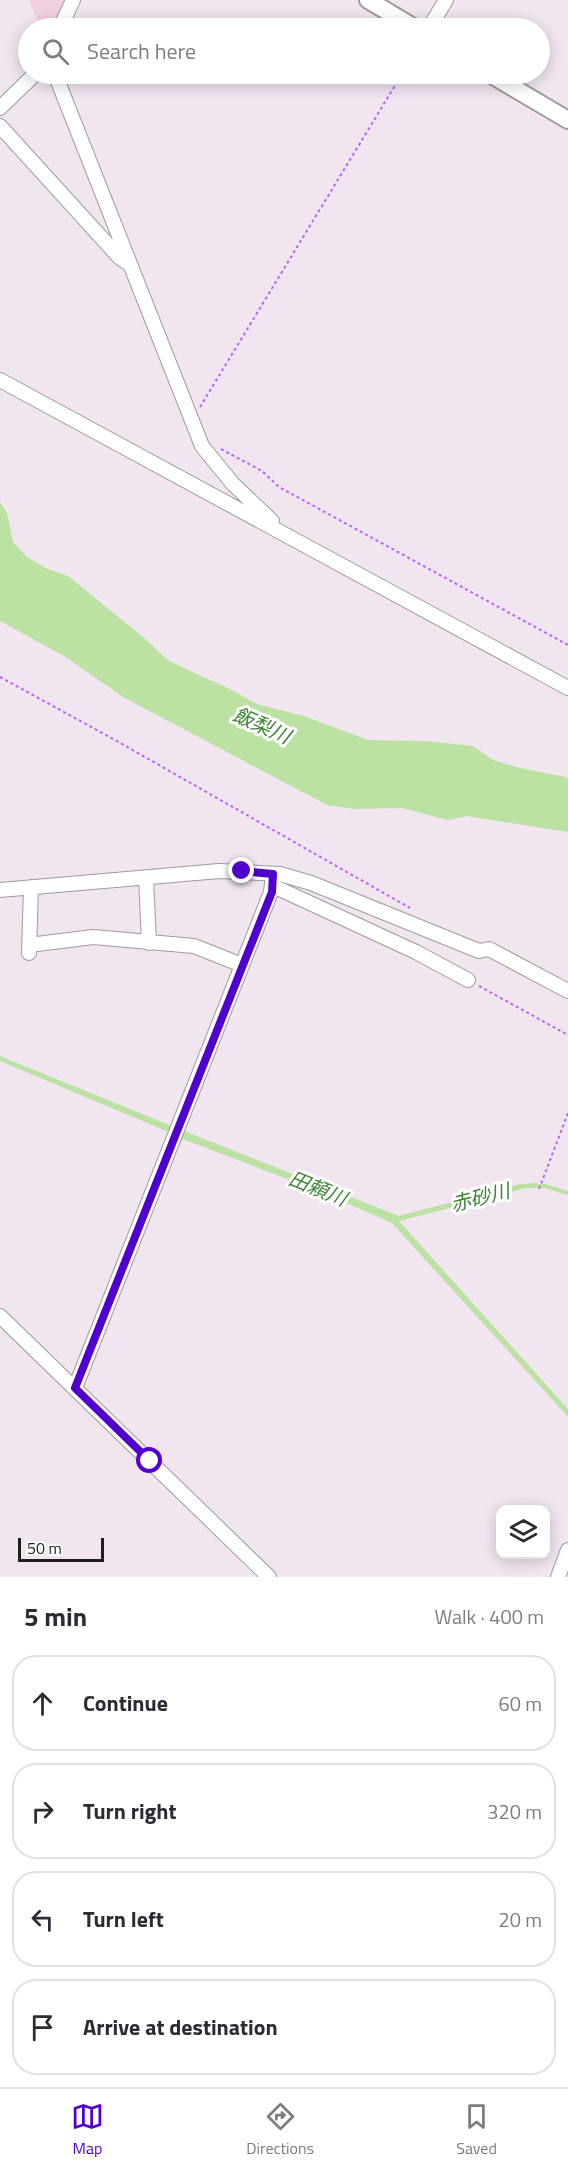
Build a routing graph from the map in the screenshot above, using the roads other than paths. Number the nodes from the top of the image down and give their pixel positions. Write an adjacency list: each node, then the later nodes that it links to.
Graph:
1 (73, 0): 4 (street)
2 (368, 0): 5 (street)
3 (446, 0): 6 (street)
4 (65, 18)
5 (398, 18)
6 (435, 18)
7 (25, 84): 10 (street)
8 (59, 84): 13 (street)
9 (507, 84): 11 (street)
10 (0, 108)
11 (568, 120)
12 (0, 126): 13 (street)
13 (128, 263): 15 (street)
14 (0, 380): 15 (street)
15 (286, 535): 16 (street)
16 (568, 688)
17 (146, 878): 18 (street); 19 (street); 21 (street)
18 (273, 880): 22 (street); 23 (street); 24 (street)
19 (30, 887): 20 (street); 21 (street)
20 (0, 890)
21 (149, 943): 22 (street)
22 (242, 965): 26 (street)
23 (468, 980)
24 (568, 991)
25 (0, 1316): 26 (street)
26 (75, 1388): 28 (street)
27 (568, 1550): 29 (street)
28 (269, 1577)
29 (558, 1577)

